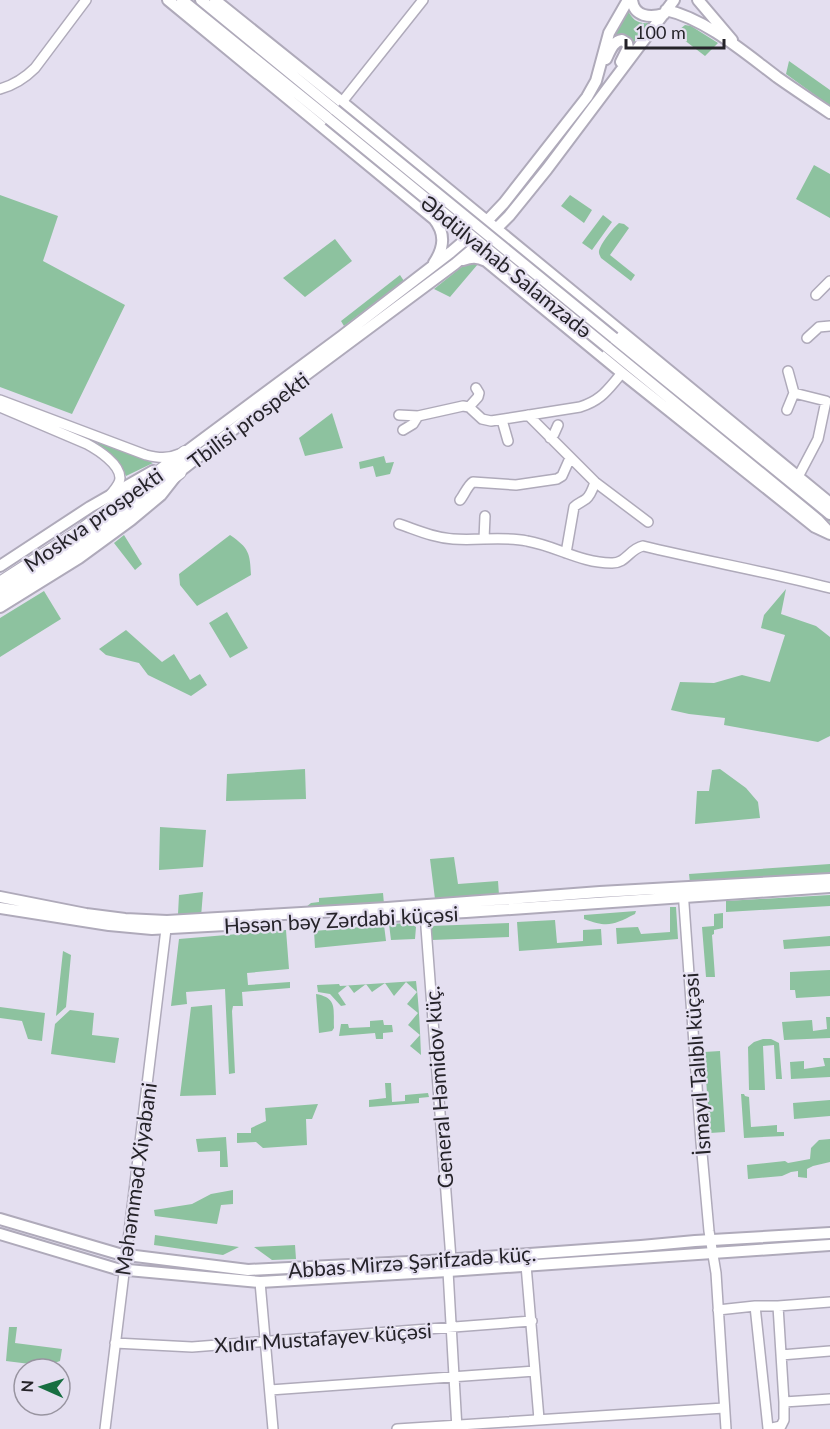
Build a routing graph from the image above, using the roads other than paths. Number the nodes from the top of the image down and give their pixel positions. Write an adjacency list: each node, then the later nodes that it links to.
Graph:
1 (86, 0): 13 (street)
2 (168, 0): 18 (main road, Əbdülvahab Salamzadə)
3 (182, 0): 14 (main road, Əbdülvahab Salamzadə)
4 (201, 0): 14 (main road, Əbdülvahab Salamzadə)
5 (215, 0): 14 (main road, Əbdülvahab Salamzadə)
6 (423, 0): 14 (street)
7 (630, 0): 10 (main road); 12 (main road)
8 (674, 0): 10 (main road)
9 (698, 0): 11 (main road)
10 (665, 12): 11 (main road); 16 (main road)
11 (726, 37): 15 (main road)
12 (596, 81): 16 (main road); 19 (main road)
13 (0, 89)
14 (335, 110): 17 (main road, Əbdülvahab Salamzadə); 55 (main road, Əbdülvahab Salamzadə, bridge); 59 (main road, Əbdülvahab Salamzadə, bridge)
15 (830, 113)
16 (547, 169): 19 (main road)
17 (444, 186): 18 (main road); 20 (main road, Əbdülvahab Salamzadə)
18 (422, 208): 23 (main road, Əbdülvahab Salamzadə)
19 (504, 212): 20 (main road)
20 (491, 226): 21 (main road, Əbdülvahab Salamzadə); 22 (main road, Tbilisi prospekti); 23 (main road, Tbilisi prospekti)
21 (534, 261): 25 (main road); 50 (main road, Əbdülvahab Salamzadə)
22 (454, 264): 25 (main road, Əbdülvahab Salamzadə); 49 (main road, Tbilisi prospekti)
23 (430, 268): 47 (main road, Tbilisi prospekti)
24 (830, 281): 26 (street)
25 (515, 285): 30 (main road, Əbdülvahab Salamzadə)
26 (816, 295)
27 (830, 326): 28 (street)
28 (807, 338)
29 (788, 371): 32 (street)
30 (622, 374): 39 (street); 59 (main road, Əbdülvahab Salamzadə)
31 (476, 388): 36 (street)
32 (794, 393): 34 (street); 37 (street)
33 (0, 400): 43 (street)
34 (828, 401): 50 (street)
35 (0, 407): 43 (street)
36 (468, 407): 40 (street); 41 (street)
37 (787, 410)
38 (399, 415): 40 (street)
39 (528, 415): 41 (street); 45 (street)
40 (418, 416): 44 (street)
41 (502, 420): 46 (street)
42 (558, 425): 45 (street)
43 (63, 430): 47 (street); 52 (street)
44 (403, 430)
45 (550, 438): 48 (street)
46 (508, 441)
47 (189, 451): 52 (main road, Tbilisi prospekti); 63 (highway, Moskva prospekti)
48 (570, 458): 51 (street); 53 (street)
49 (179, 472): 65 (highway, Moskva prospekti); 66 (main road, Tbilisi prospekti)
50 (798, 477): 54 (main road, Əbdülvahab Salamzadə)
51 (595, 482): 57 (street); 61 (street)
52 (110, 495): 62 (main road, Tbilisi prospekti)
53 (460, 500)
54 (830, 503)
55 (830, 514)
56 (485, 516): 60 (street)
57 (648, 522)
58 (399, 524): 60 (street)
59 (830, 534)
60 (484, 539): 61 (street)
61 (566, 553): 64 (street)
62 (0, 566)
63 (0, 584)
64 (830, 588)
65 (0, 597)
66 (0, 608)
67 (830, 879): 69 (main road)
68 (830, 887): 69 (main road)
69 (684, 892): 71 (main road, Həsən bəy Zərdabi küçəsi); 78 (street, İsmayıl Talıblı küçəsi)
70 (0, 897): 71 (main road, Həsən bəy Zərdabi küçəsi)
71 (507, 904): 73 (main road, Həsən bəy Zərdabi küçəsi)
72 (0, 908): 74 (main road, Həsən bəy Zərdabi küçəsi)
73 (425, 914): 74 (main road, Həsən bəy Zərdabi küçəsi); 82 (street, General Həmidov küç.)
74 (166, 929): 81 (street, Məhəmməd Xiyabani)
75 (0, 1219): 81 (main road, Abbas Mirzə Şərifzadə küç.)
76 (830, 1233): 78 (main road, Abbas Mirzə Şərifzadə küç.)
77 (0, 1234): 85 (main road, Abbas Mirzə Şərifzadə küç.)
78 (710, 1240): 80 (street, İsmayıl Talıblı küçəsi); 83 (main road, Abbas Mirzə Şərifzadə küç.)
79 (830, 1245): 80 (main road, Abbas Mirzə Şərifzadə küç.)
80 (718, 1253): 84 (main road, Abbas Mirzə Şərifzadə küç.); 91 (street, İsmayıl Talıblı küçəsi)
81 (125, 1255): 82 (main road, Abbas Mirzə Şərifzadə küç.); 85 (street, Məhəmməd Xiyabani)
82 (451, 1259): 83 (main road, Abbas Mirzə Şərifzadə küç.)
83 (474, 1263): 84 (main road, Abbas Mirzə Şərifzadə küç.); 86 (main road, Abbas Mirzə Şərifzadə küç.)
84 (526, 1265): 92 (street)
85 (123, 1270): 87 (main road, Abbas Mirzə Şərifzadə küç.); 95 (street, Məhəmməd Xiyabani)
86 (448, 1271): 87 (main road, Abbas Mirzə Şərifzadə küç.); 93 (street)
87 (260, 1282): 94 (street)
88 (830, 1302): 90 (street)
89 (755, 1306): 90 (street); 91 (street); 110 (street)
90 (778, 1306): 97 (street)
91 (718, 1310): 103 (street, İsmayıl Talıblı küçəsi)
92 (532, 1321): 93 (street, Xıdır Mustafayev küçəsi); 98 (street)
93 (450, 1328): 94 (street, Xıdır Mustafayev küçəsi); 99 (street)
94 (265, 1341): 95 (street, Xıdır Mustafayev küçəsi); 100 (street)
95 (115, 1343): 106 (street, Məhəmməd Xiyabani)
96 (830, 1351): 97 (street)
97 (781, 1355): 102 (street)
98 (535, 1371): 99 (street); 104 (street)
99 (453, 1376): 100 (street); 105 (street)
100 (270, 1390): 107 (street)
101 (830, 1399): 102 (street)
102 (784, 1402): 110 (street)
103 (724, 1408): 104 (street); 109 (street, İsmayıl Talıblı küçəsi)
104 (539, 1419): 105 (street)
105 (457, 1427): 108 (street)
106 (105, 1429)
107 (273, 1429)
108 (397, 1429)
109 (726, 1429)
110 (768, 1429)

